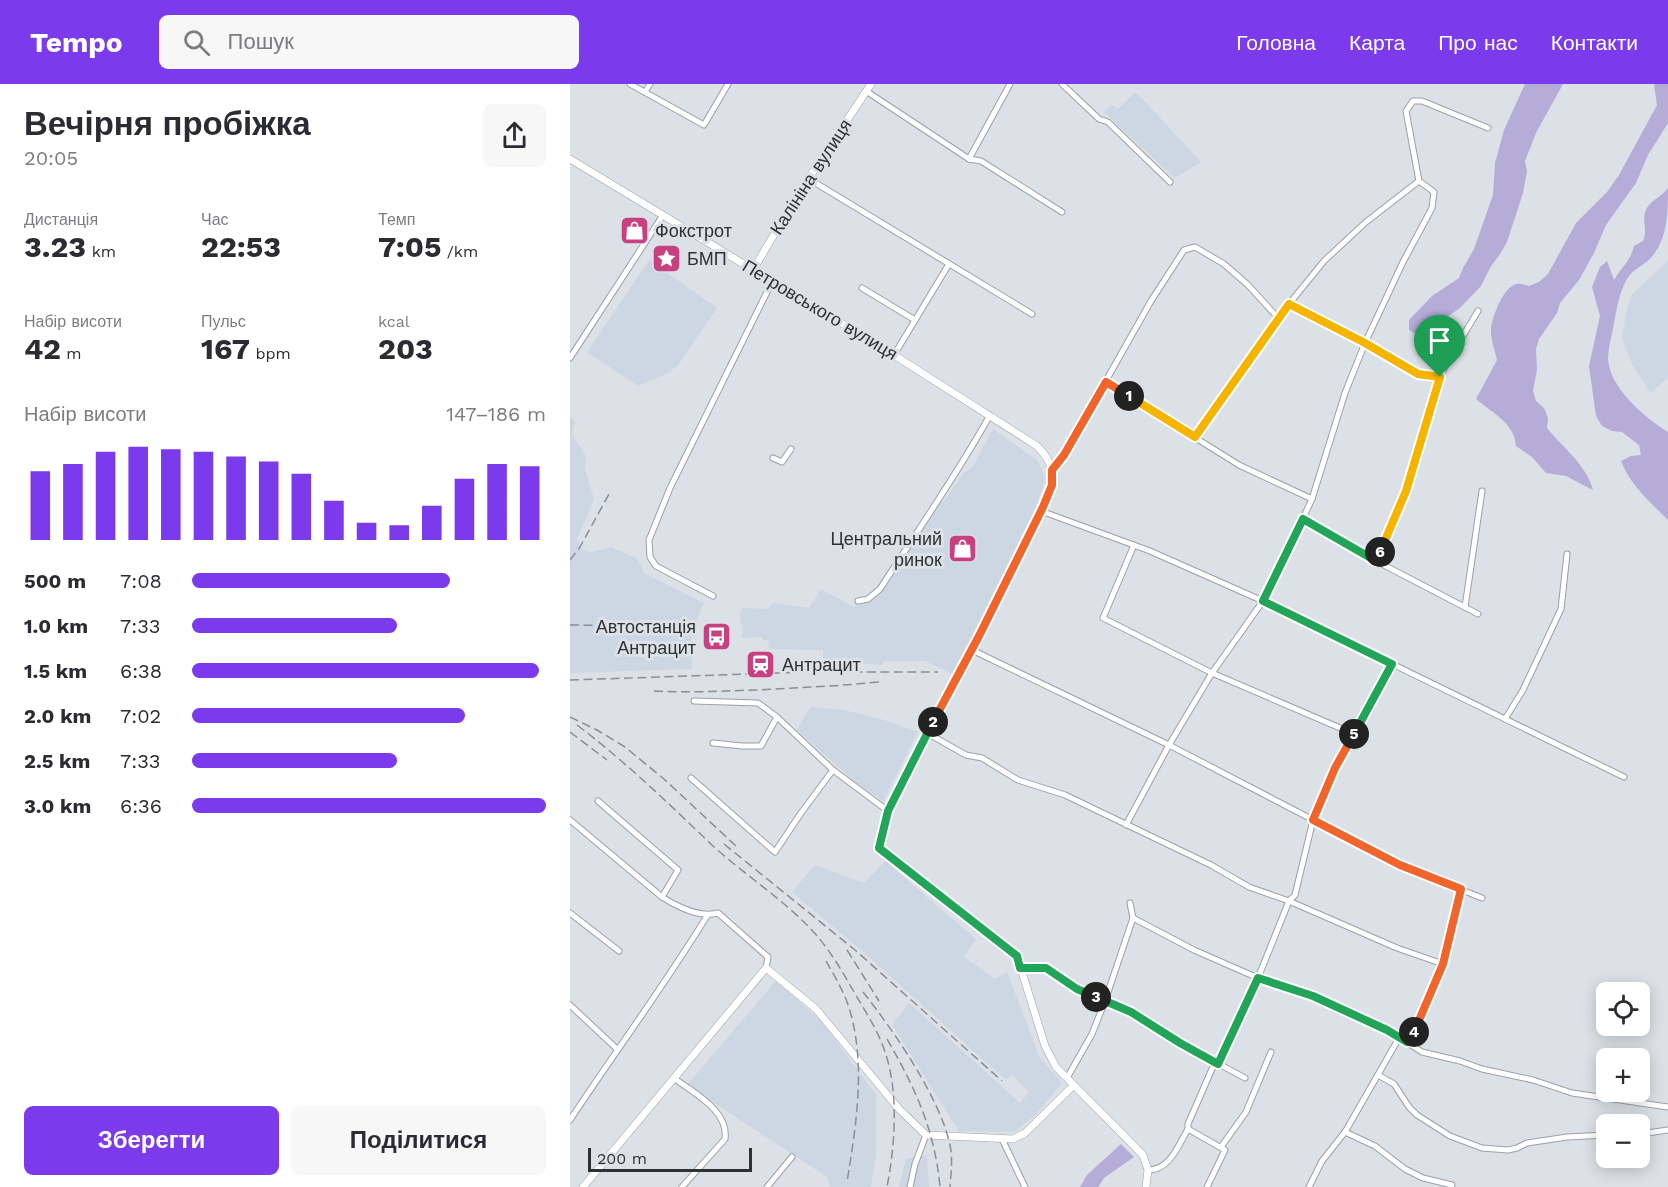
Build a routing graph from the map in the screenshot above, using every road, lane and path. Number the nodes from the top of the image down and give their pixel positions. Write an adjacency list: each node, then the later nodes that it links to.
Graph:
1 (630, 84): 8 (street)
2 (650, 84): 8 (street)
3 (728, 84): 8 (street)
4 (871, 84): 7 (street, Калініна вулиця)
5 (1010, 84): 11 (street)
6 (1062, 84): 14 (street)
7 (866, 91): 11 (street); 12 (street, Калініна вулиця)
8 (645, 92)
9 (1488, 128): 13 (street)
10 (570, 159): 16 (street, Петровського вулиця)
11 (969, 159): 15 (street)
12 (809, 179): 17 (street); 18 (street, Калініна вулиця)
13 (1419, 181): 21 (street); 26 (street)
14 (1170, 182)
15 (1062, 212)
16 (663, 215): 18 (street, Петровського вулиця); 28 (street)
17 (949, 264): 23 (street); 25 (street)
18 (753, 270): 19 (street, Петровського вулиця)
19 (772, 282): 27 (street, Петровського вулиця); 43 (street)
20 (862, 288): 25 (street)
21 (1289, 304): 24 (street); 26 (street)
22 (1478, 311): 29 (street)
23 (1032, 314)
24 (1279, 319): 30 (street); 32 (street)
25 (915, 320): 27 (street)
26 (1365, 343): 29 (street); 37 (street)
27 (894, 355): 31 (street, Петровського вулиця)
28 (570, 358)
29 (1440, 377): 42 (street)
30 (1106, 382): 32 (street); 35 (street)
31 (990, 415): 35 (street, Петровського вулиця); 44 (street)
32 (1195, 437): 37 (street)
33 (791, 449): 34 (street)
34 (773, 458)
35 (1052, 470): 38 (street)
36 (1482, 491): 46 (street)
37 (1312, 499): 39 (street)
38 (1041, 511): 40 (street); 48 (street)
39 (1303, 519): 42 (street); 45 (street)
40 (1134, 545): 45 (street); 50 (street)
41 (1567, 554): 53 (street)
42 (1376, 561): 46 (street)
43 (713, 596)
44 (858, 601)
45 (1263, 601): 49 (street); 50 (street)
46 (1465, 607): 47 (street)
47 (1478, 614)
48 (972, 650): 54 (street); 57 (street)
49 (1392, 664): 53 (street); 55 (street)
50 (1212, 673): 55 (street); 57 (street)
51 (694, 701): 52 (street)
52 (777, 717): 56 (street); 58 (street)
53 (1505, 719): 59 (street)
54 (927, 733): 62 (street); 65 (street)
55 (1354, 734): 64 (street)
56 (713, 743)
57 (1169, 745): 64 (street); 65 (street)
58 (833, 770): 60 (street); 62 (street)
59 (1624, 777)
60 (691, 778)
61 (598, 801): 67 (street)
62 (888, 811): 77 (street)
63 (570, 820): 67 (street)
64 (1313, 820): 66 (street); 69 (street)
65 (1126, 825): 69 (street)
66 (1461, 889): 68 (street); 75 (street)
67 (662, 897): 72 (street)
68 (1482, 897)
69 (1289, 901): 75 (street); 78 (street)
70 (1130, 903): 73 (street)
71 (570, 913): 74 (street)
72 (707, 916): 76 (street); 83 (street)
73 (1133, 918): 78 (street); 79 (street)
74 (619, 951)
75 (1443, 964): 82 (street)
76 (766, 968): 87 (street); 97 (street)
77 (1020, 968): 79 (street); 88 (street)
78 (1258, 978): 81 (street); 85 (street)
79 (1105, 1001): 85 (street); 88 (street)
80 (570, 1005): 83 (street)
81 (1399, 1038): 82 (street); 86 (street)
82 (1407, 1042): 91 (street)
83 (616, 1049): 92 (street)
84 (1271, 1052): 100 (street)
85 (1217, 1063): 89 (street); 93 (street)
86 (1378, 1075): 95 (street); 98 (street)
87 (674, 1078): 104 (street); 105 (street)
88 (1067, 1078): 90 (street)
89 (1245, 1078)
90 (1073, 1086): 99 (street); 102 (street)
91 (1668, 1107)
92 (570, 1120)
93 (1188, 1129): 100 (street); 102 (street)
94 (1668, 1130): 96 (street)
95 (1345, 1132): 103 (street); 111 (street)
96 (1650, 1133)
97 (926, 1135): 99 (street); 107 (street)
98 (1596, 1136)
99 (1002, 1139): 108 (street)
100 (1221, 1147): 110 (street)
101 (792, 1157): 106 (street)
102 (1148, 1170): 109 (street)
103 (1452, 1185)
104 (583, 1187)
105 (682, 1187)
106 (767, 1187)
107 (910, 1187)
108 (1024, 1187)
109 (1146, 1187)
110 (1207, 1187)
111 (1309, 1187)

